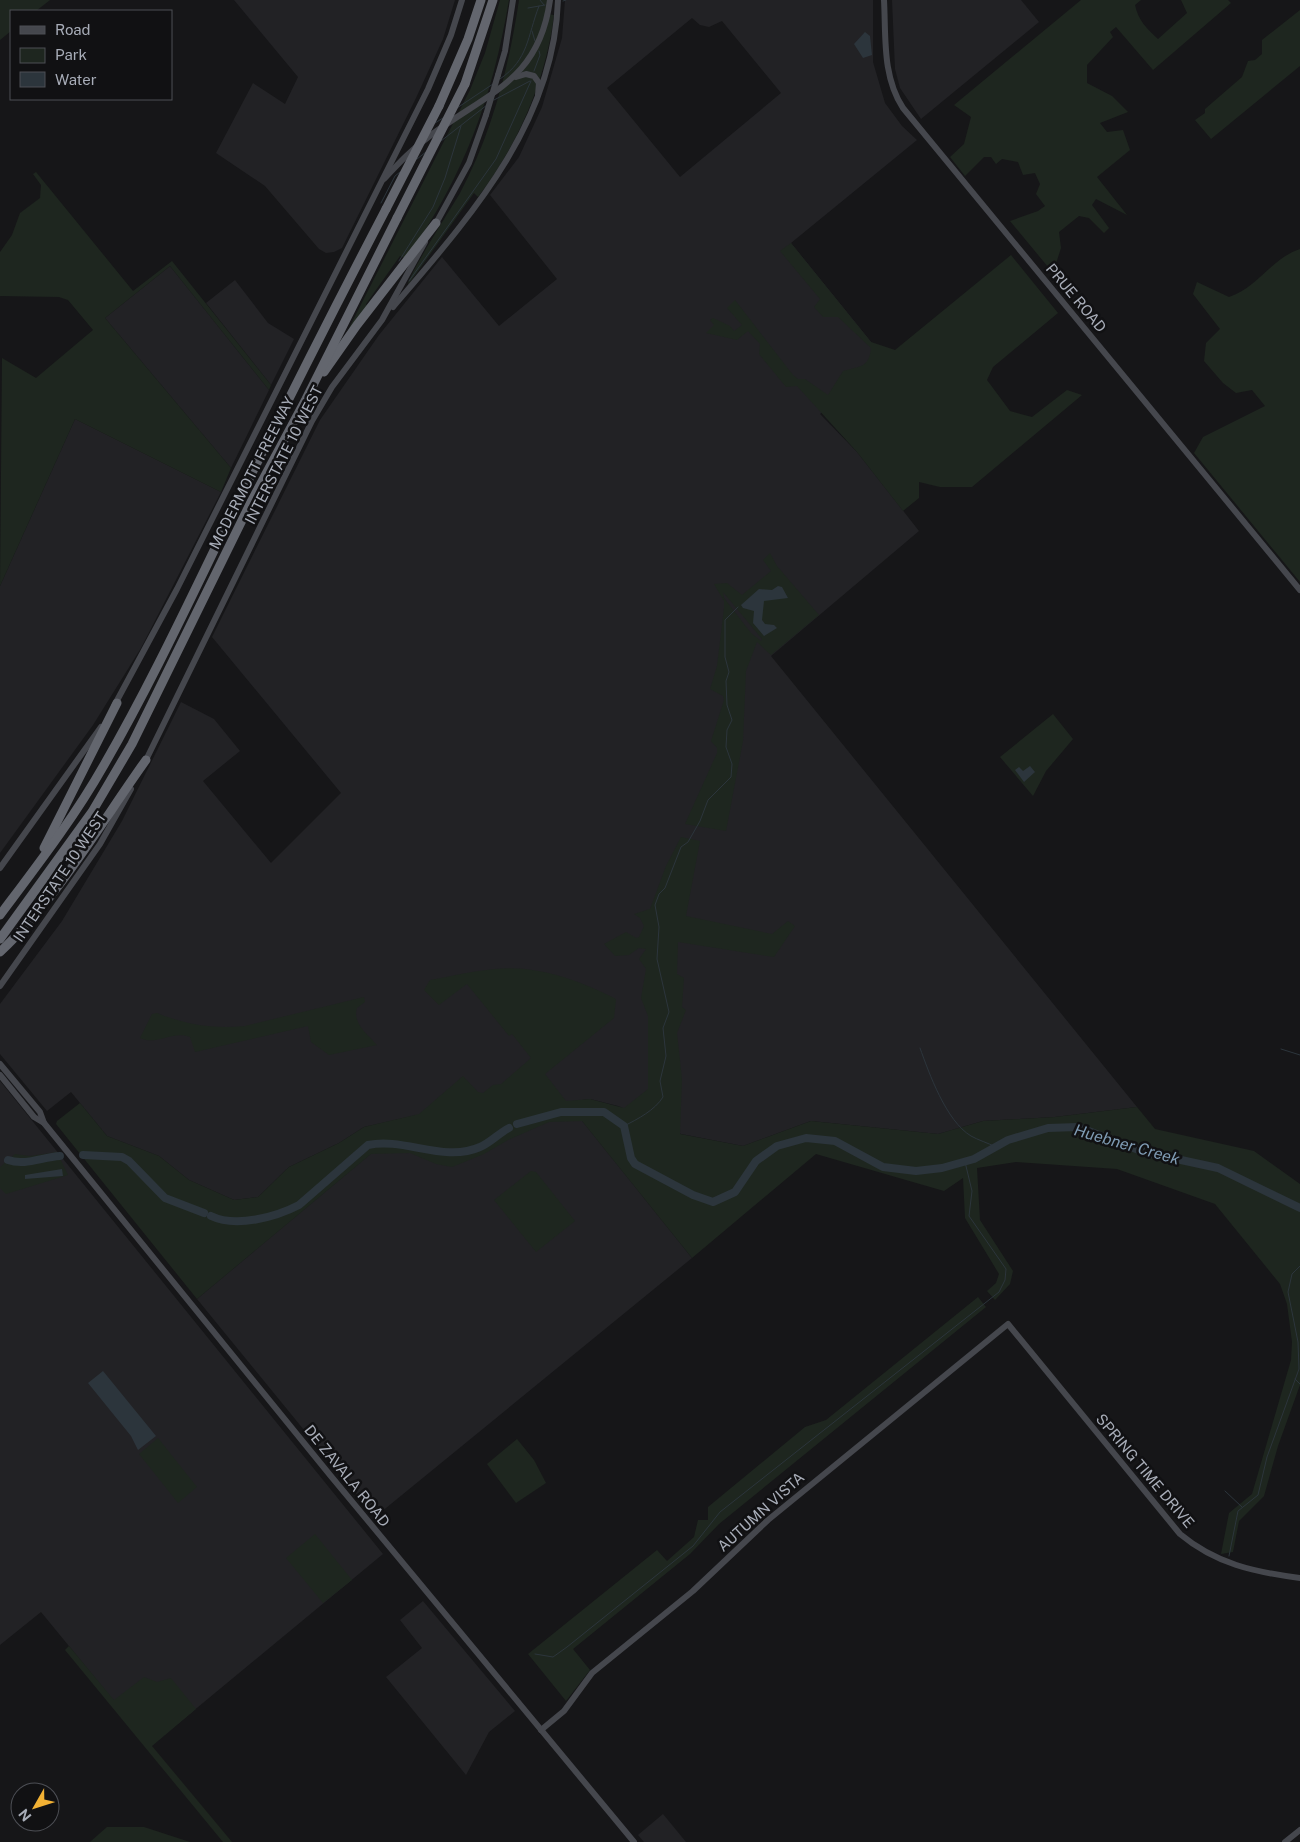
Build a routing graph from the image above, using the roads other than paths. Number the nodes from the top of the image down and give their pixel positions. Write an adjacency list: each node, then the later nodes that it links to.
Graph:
1 (462, 0): 10 (main road)
2 (481, 0): 18 (highway, MCDERMOTT FREEWAY, bridge)
3 (494, 0): 13 (highway, MCDERMOTT FREEWAY, bridge)
4 (513, 0): 11 (main road, INTERSTATE 10 WEST, bridge)
5 (550, 0): 8 (main road)
6 (558, 0): 9 (main road)
7 (884, 0): 14 (main road, PRUE ROAD)
8 (514, 78): 9 (main road); 10 (main road)
9 (538, 101): 12 (main road)
10 (379, 184): 15 (main road)
11 (436, 223): 12 (main road, INTERSTATE 10 WEST); 13 (highway)
12 (382, 320): 16 (main road, INTERSTATE 10 WEST)
13 (306, 399): 20 (highway, MCDERMOTT FREEWAY)
14 (1300, 590)
15 (116, 703): 17 (main road); 18 (highway)
16 (146, 760): 21 (highway); 22 (main road, INTERSTATE 10 WEST)
17 (0, 868)
18 (25, 881): 19 (highway, MCDERMOTT FREEWAY)
19 (0, 915)
20 (0, 939)
21 (0, 952)
22 (0, 986)
23 (0, 1064): 25 (main road, DE ZAVALA ROAD)
24 (0, 1075): 25 (main road, DE ZAVALA ROAD)
25 (44, 1123): 28 (main road, DE ZAVALA ROAD)
26 (1008, 1324): 27 (main road, SPRING TIME DRIVE); 28 (main road, AUTUMN VISTA)
27 (1300, 1578)
28 (541, 1730): 30 (main road, DE ZAVALA ROAD)
29 (1300, 1830): 31 (main road)
30 (634, 1842)
31 (1285, 1842)

